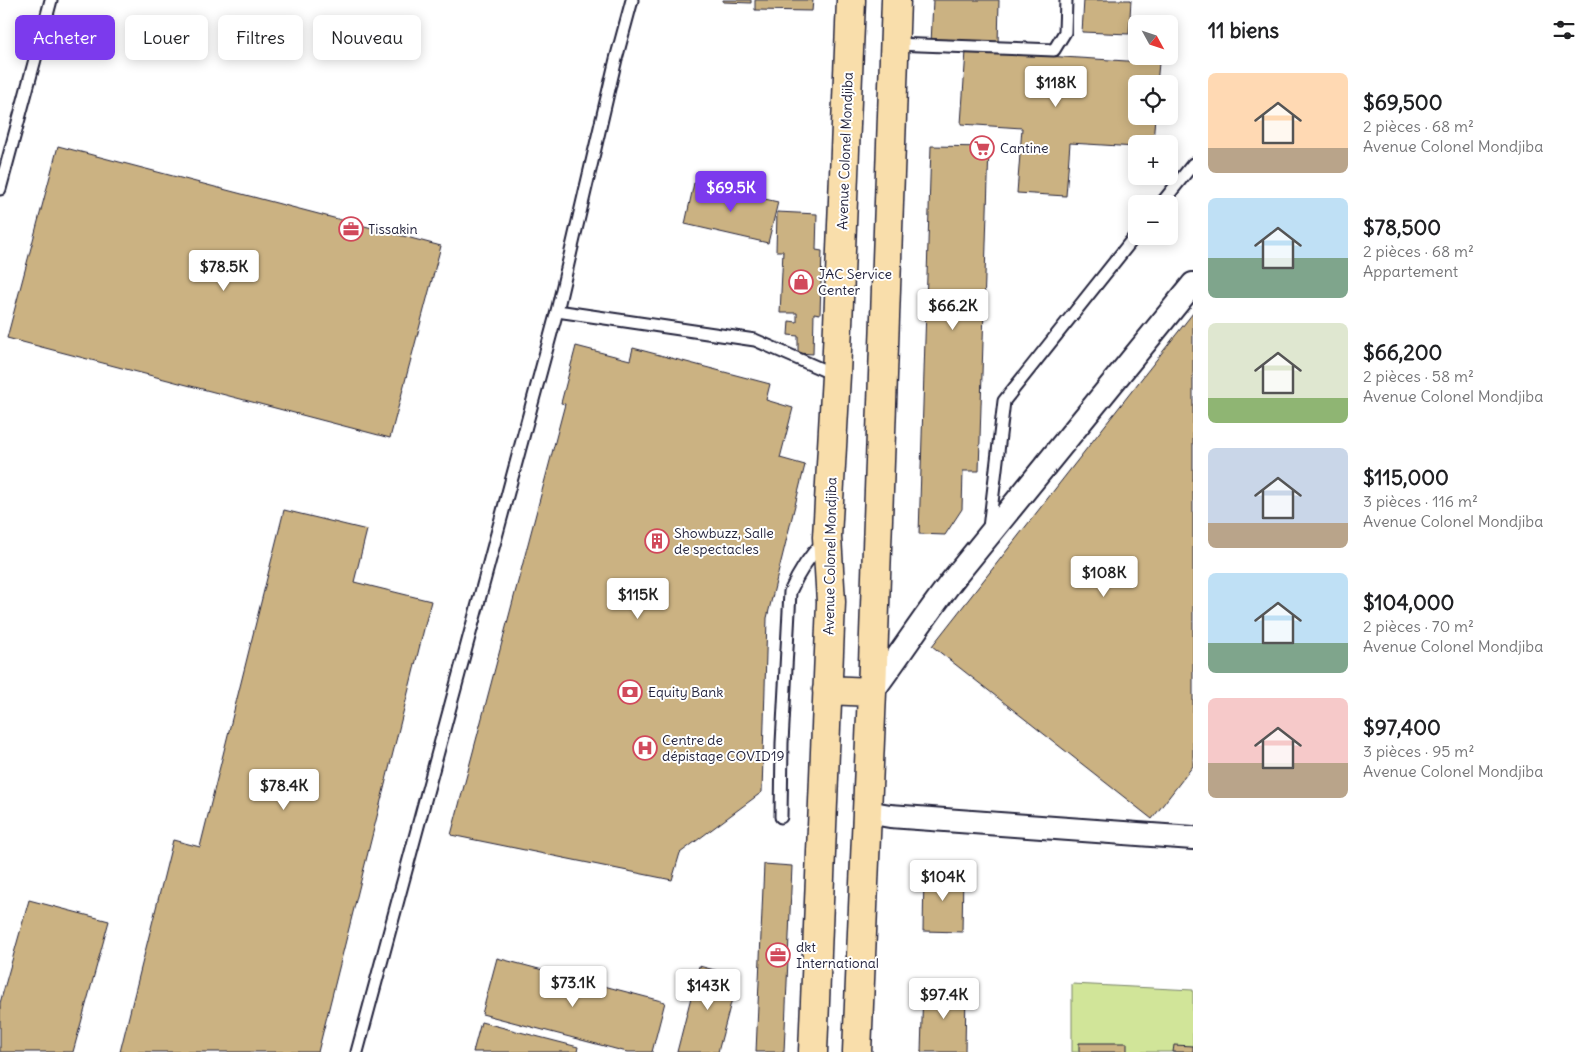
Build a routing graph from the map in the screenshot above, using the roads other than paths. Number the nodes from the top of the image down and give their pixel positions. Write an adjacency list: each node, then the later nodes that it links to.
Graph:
1 (51, 0): 8 (lane)
2 (632, 0): 12 (lane)
3 (851, 0): 13 (main road, Avenue Colonel Mondjiba)
4 (896, 0): 6 (main road)
5 (1066, 0): 6 (lane)
6 (894, 44): 17 (main road)
7 (1193, 164): 9 (lane)
8 (0, 189)
9 (1168, 195)
10 (1128, 245): 15 (lane)
11 (1193, 284): 15 (street)
12 (556, 311): 13 (lane); 21 (lane)
13 (836, 375): 14 (main road, Avenue Colonel Mondjiba)
14 (827, 537): 16 (main road, Avenue Colonel Mondjiba); 19 (lane)
15 (988, 537): 17 (street)
16 (827, 690): 17 (main road); 22 (main road, Avenue Colonel Mondjiba)
17 (872, 692): 18 (main road)
18 (867, 812): 20 (street); 23 (main road)
19 (781, 817)
20 (1193, 838)
21 (357, 1052)
22 (814, 1052)
23 (856, 1052)

